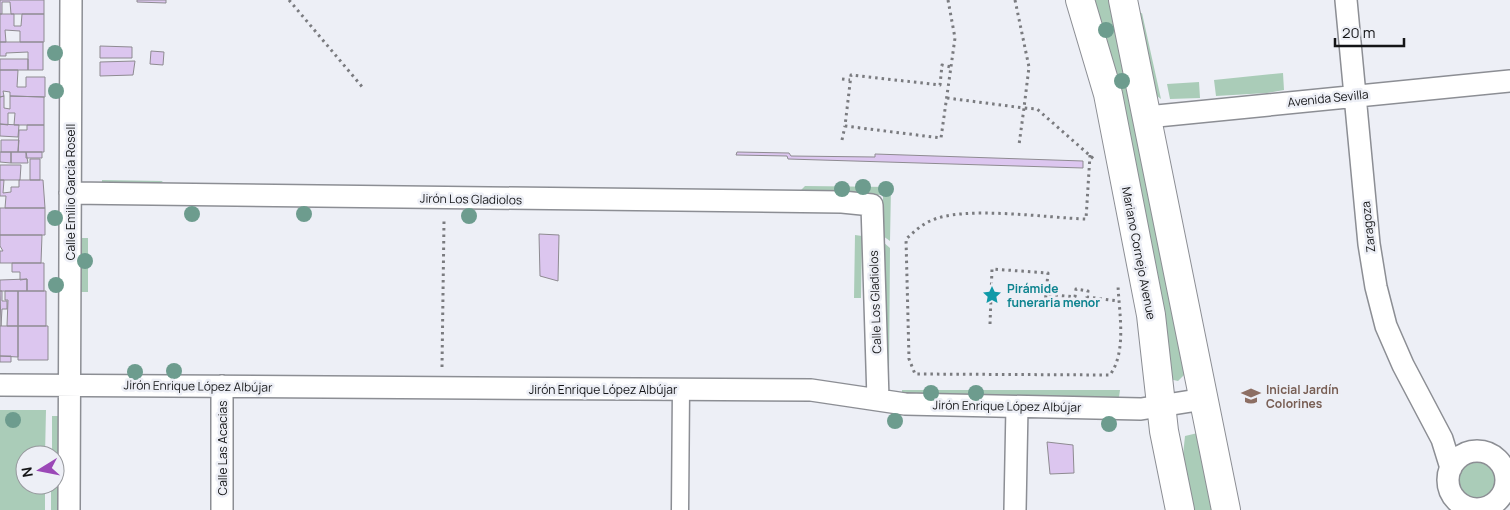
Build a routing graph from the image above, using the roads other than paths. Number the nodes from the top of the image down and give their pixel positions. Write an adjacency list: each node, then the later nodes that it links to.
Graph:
1 (71, 0): 8 (street, Calle Emilio García Rosell)
2 (1080, 0): 17 (main road, Mariano Cornejo Avenue)
3 (1123, 0): 7 (main road)
4 (1346, 0): 6 (street, Zaragoza)
5 (1510, 81): 6 (street, Avenida Sevilla)
6 (1355, 95): 7 (street, Avenida Sevilla); 18 (street, Zaragoza)
7 (1147, 117): 15 (main road)
8 (70, 193): 9 (street, Jirón Los Gladiolos); 11 (street, Calle Emilio García Rosell)
9 (872, 205): 14 (street, Calle Los Gladiolos)
10 (0, 384): 11 (street, Jirón Enrique López Albújar)
11 (70, 384): 12 (street, Jirón Enrique López Albújar); 20 (street, Calle Emilio García Rosell)
12 (222, 386): 13 (street, Jirón Enrique López Albújar); 21 (street, Calle Las Acacias)
13 (681, 389): 14 (street, Jirón Enrique López Albújar); 22 (street)
14 (878, 399): 16 (street, Jirón Enrique López Albújar)
15 (1204, 399): 17 (street, Jirón Enrique López Albújar); 25 (main road)
16 (1017, 407): 17 (street, Jirón Enrique López Albújar); 23 (street)
17 (1161, 407): 24 (main road, Mariano Cornejo Avenue)
18 (1458, 461): 19 (street); 19 (street)
19 (1485, 509)
20 (69, 510)
21 (222, 510)
22 (680, 510)
23 (1015, 510)
24 (1180, 510)
25 (1226, 510)

